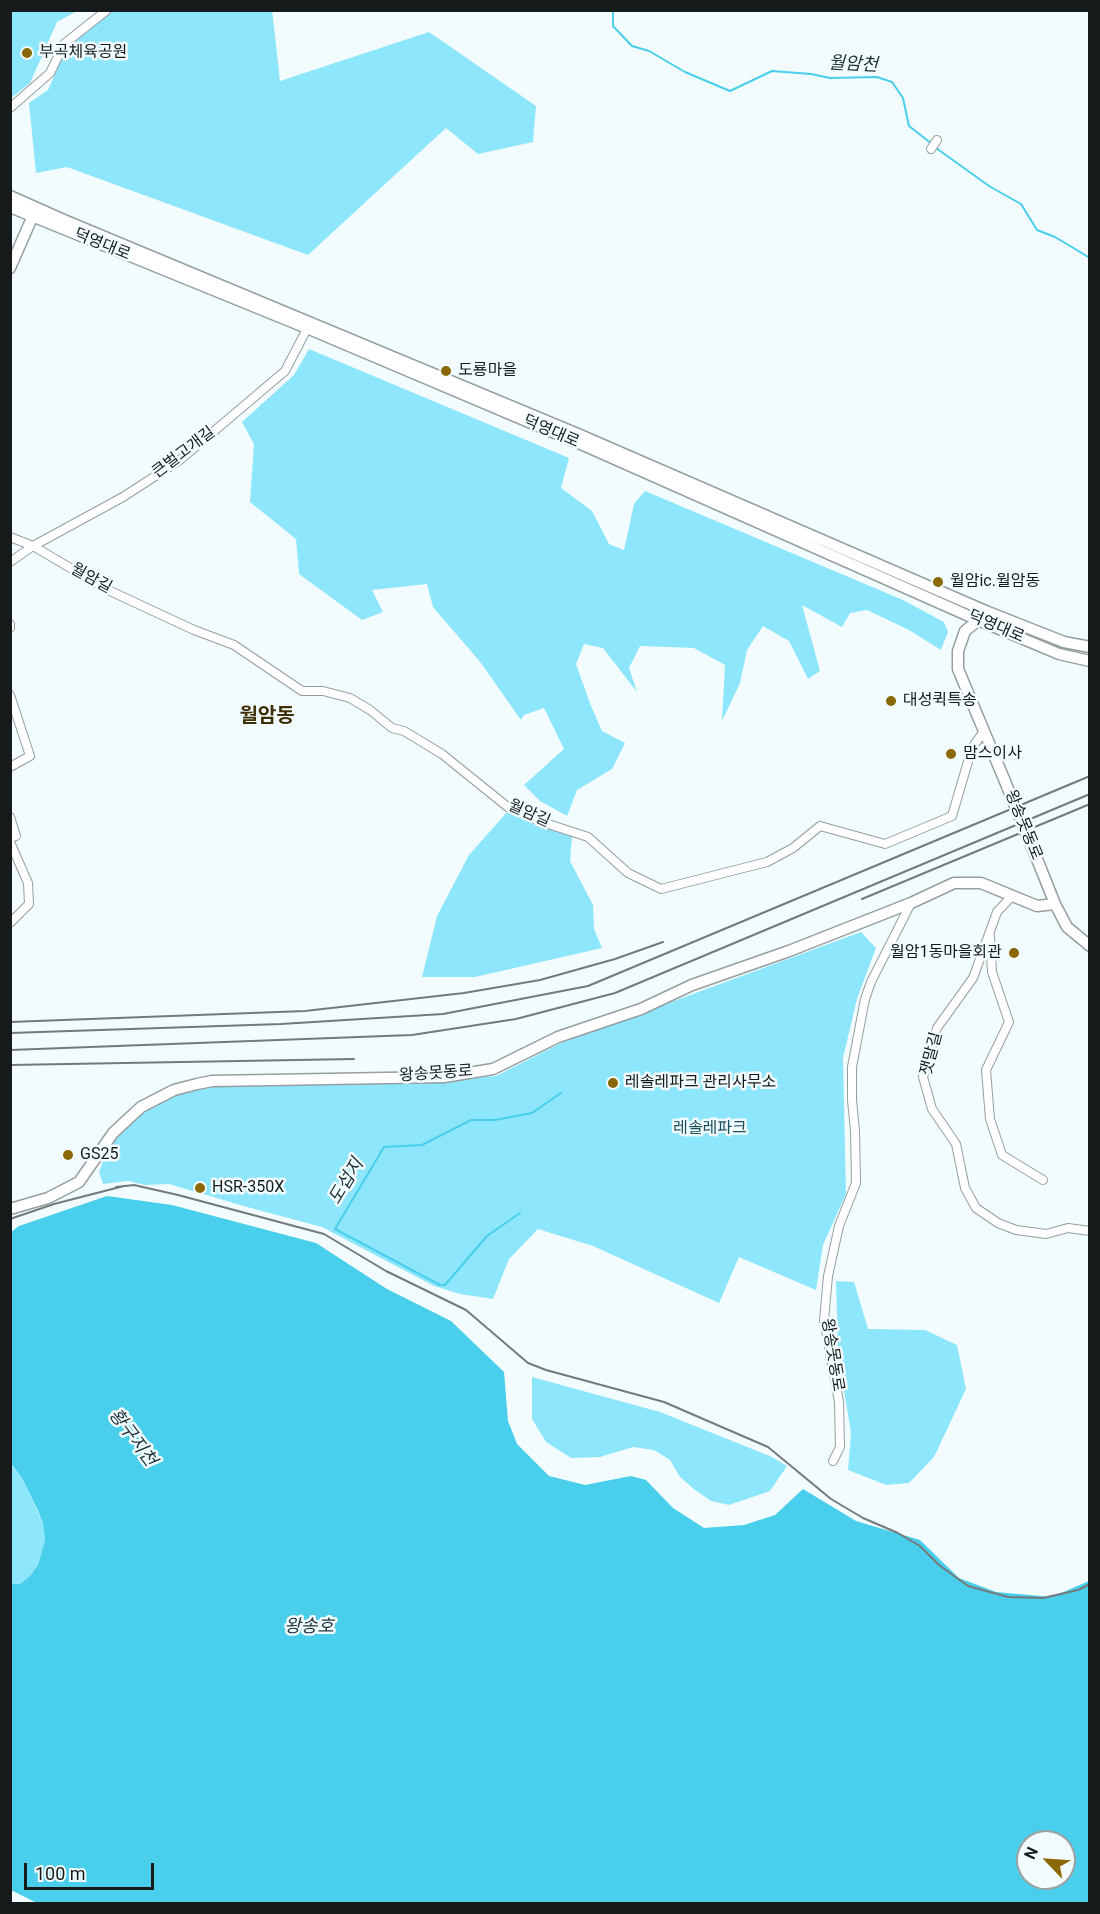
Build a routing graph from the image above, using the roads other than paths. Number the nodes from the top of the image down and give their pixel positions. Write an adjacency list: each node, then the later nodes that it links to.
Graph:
1 (107, 10): 2 (street)
2 (10, 108)
3 (937, 140): 4 (street)
4 (931, 150)
5 (10, 196): 7 (street, 덕영대로)
6 (10, 207): 7 (street, 덕영대로)
7 (35, 212): 8 (street); 9 (street, 덕영대로)
8 (10, 268)
9 (309, 325): 11 (street, 큰벌고개길); 13 (street, 덕영대로); 14 (street, 덕영대로)
10 (10, 537): 11 (street, 월암길)
11 (33, 546): 12 (street, 큰벌고개길); 18 (street, 월암길)
12 (10, 562)
13 (988, 612): 14 (street, 왕송못동로); 15 (street, 덕영대로)
14 (978, 620): 16 (street, 덕영대로); 18 (street, 왕송못동로)
15 (1089, 648)
16 (1089, 661)
17 (10, 696): 19 (street)
18 (984, 731): 24 (street, 왕송못동로, bridge)
19 (10, 767)
20 (10, 817): 21 (street)
21 (12, 839): 25 (street)
22 (1012, 896): 23 (street, 왕송못동로); 24 (street, 왕송못동로); 26 (street, 잿말길)
23 (911, 903): 29 (street, 왕송못동로); 31 (street, 왕송못동로)
24 (1055, 904): 27 (street)
25 (10, 923)
26 (990, 933): 28 (street); 30 (street, 잿말길)
27 (1089, 946)
28 (1043, 1180)
29 (10, 1209)
30 (1089, 1231)
31 (833, 1461)

